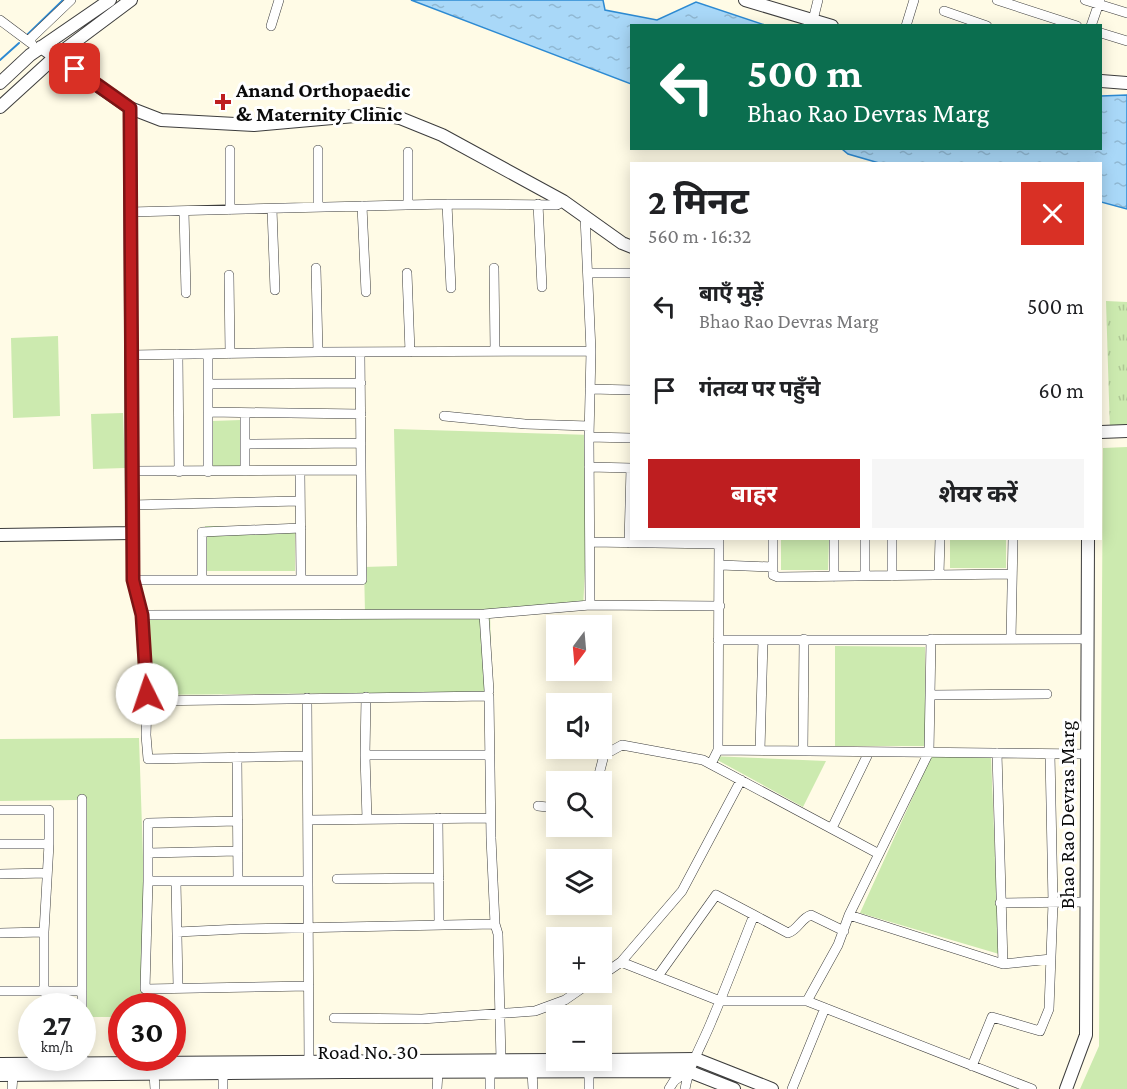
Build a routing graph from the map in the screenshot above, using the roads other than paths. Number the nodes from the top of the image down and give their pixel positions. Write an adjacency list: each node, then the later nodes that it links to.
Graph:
1 (71, 0): 23 (street)
2 (110, 0): 23 (street)
3 (131, 0): 24 (street)
4 (279, 0): 20 (street)
5 (818, 0): 14 (street)
6 (914, 0): 16 (street)
7 (996, 0): 18 (street)
8 (1085, 0): 10 (street)
9 (750, 1): 14 (street)
10 (1099, 2): 12 (street); 19 (street)
11 (944, 11): 17 (street)
12 (1127, 13)
13 (0, 20): 23 (street)
14 (813, 20): 15 (street)
15 (826, 24)
16 (907, 24)
17 (981, 24)
18 (1071, 24)
19 (1093, 24)
20 (271, 26)
21 (1102, 33): 22 (street)
22 (1127, 41)
23 (36, 46): 24 (street); 26 (street)
24 (56, 56): 28 (street); 29 (street)
25 (1102, 81): 27 (street)
26 (0, 83)
27 (1127, 83)
28 (0, 107)
29 (130, 108): 33 (street); 42 (street)
30 (230, 150): 40 (street)
31 (318, 150): 38 (street)
32 (408, 152): 36 (street)
33 (563, 201): 35 (street); 43 (street)
34 (447, 204): 35 (street); 36 (street); 52 (street)
35 (538, 204): 51 (street)
36 (408, 205): 37 (street)
37 (362, 206): 38 (street); 54 (street)
38 (318, 207): 39 (street)
39 (272, 208): 40 (street); 53 (street)
40 (230, 210): 41 (street)
41 (184, 211): 42 (street); 55 (street)
42 (130, 212): 64 (street)
43 (585, 216): 44 (street); 48 (street)
44 (630, 246)
45 (316, 268): 58 (street)
46 (494, 268): 56 (street)
47 (407, 273): 59 (street)
48 (588, 273): 49 (street); 57 (street)
49 (630, 273)
50 (229, 275): 63 (street)
51 (542, 287)
52 (451, 288)
53 (276, 290)
54 (366, 292)
55 (186, 293)
56 (495, 351): 57 (street); 59 (street)
57 (591, 351): 67 (street)
58 (318, 352): 60 (street); 63 (street)
59 (410, 352): 60 (street)
60 (360, 353): 65 (street)
61 (178, 354): 62 (street); 64 (street); 86 (street)
62 (208, 354): 63 (street); 66 (street)
63 (230, 354)
64 (131, 355): 83 (street)
65 (360, 383): 66 (street); 71 (street)
66 (208, 384): 69 (street)
67 (590, 389): 68 (street); 73 (street)
68 (630, 390)
69 (208, 412): 70 (street); 87 (street)
70 (245, 413): 71 (street); 79 (street)
71 (361, 414): 78 (street)
72 (444, 416): 73 (street)
73 (589, 426): 76 (street)
74 (1127, 431): 75 (street)
75 (1102, 432)
76 (589, 437): 77 (street); 80 (street)
77 (630, 438)
78 (361, 443): 79 (street); 82 (street)
79 (245, 444): 84 (street)
80 (589, 467): 81 (street); 103 (street)
81 (630, 468)
82 (361, 470): 85 (street); 114 (street)
83 (131, 471): 86 (street); 89 (street)
84 (246, 471): 85 (street); 87 (street)
85 (300, 471): 88 (street)
86 (179, 472): 87 (street)
87 (208, 472)
88 (300, 501): 89 (street); 91 (street)
89 (131, 505): 92 (street)
90 (630, 506): 104 (street)
91 (301, 528): 112 (street); 114 (street)
92 (132, 533): 93 (street); 113 (street)
93 (0, 535)
94 (773, 540): 106 (street)
95 (834, 540): 111 (street)
96 (865, 540): 109 (street)
97 (892, 540): 110 (street)
98 (940, 540): 108 (street)
99 (1013, 540): 107 (street)
100 (1088, 540): 122 (street, Bhao Rao Devras Marg)
101 (666, 541): 102 (street); 104 (street)
102 (719, 541): 105 (street)
103 (590, 542): 104 (street); 115 (street)
104 (629, 543)
105 (720, 565): 106 (street); 116 (street)
106 (773, 567): 111 (street)
107 (1012, 574): 108 (street); 121 (street)
108 (939, 575): 110 (street)
109 (865, 576): 110 (street); 111 (street)
110 (892, 576)
111 (834, 577)
112 (202, 579): 113 (street); 114 (street)
113 (133, 580): 118 (street)
114 (301, 580)
115 (591, 605): 116 (street); 117 (street)
116 (720, 606): 123 (street)
117 (484, 614): 118 (street); 125 (street)
118 (142, 615): 126 (street)
119 (804, 639): 120 (street); 124 (street); 133 (street)
120 (931, 639): 121 (street); 128 (street)
121 (1011, 639): 122 (street)
122 (1088, 639): 138 (street, Bhao Rao Devras Marg)
123 (718, 640): 124 (street); 131 (street)
124 (763, 640): 132 (street)
125 (489, 691)
126 (147, 694)
127 (1047, 694): 128 (street)
128 (930, 695): 135 (street)
129 (366, 697): 130 (street); 139 (street); 140 (street)
130 (307, 698): 141 (street); 142 (street)
131 (718, 750): 132 (street); 143 (street)
132 (760, 750): 133 (street)
133 (803, 751): 134 (street)
134 (868, 752): 135 (street); 155 (street)
135 (929, 752): 136 (street); 160 (street)
136 (997, 753): 137 (street); 170 (street)
137 (1050, 754): 138 (street); 171 (street)
138 (1087, 754): 169 (street, Bhao Rao Devras Marg)
139 (365, 755): 140 (street); 152 (street)
140 (490, 755): 151 (street)
141 (307, 756): 142 (street); 153 (street)
142 (237, 757): 154 (street)
143 (711, 765): 144 (street); 145 (street)
144 (600, 771)
145 (741, 780): 155 (street); 182 (street)
146 (82, 799): 189 (street)
147 (538, 806): 148 (street)
148 (546, 807)
149 (0, 810): 157 (street)
150 (438, 818): 151 (street); 152 (street); 163 (street)
151 (490, 818): 174 (street)
152 (367, 819): 153 (street)
153 (308, 820): 168 (street)
154 (238, 821): 158 (street); 159 (street)
155 (832, 828): 160 (street)
156 (0, 844): 157 (street)
157 (50, 844): 161 (street)
158 (238, 851): 159 (street); 167 (street)
159 (148, 853): 165 (street)
160 (879, 854): 173 (street)
161 (47, 873): 162 (street); 178 (street)
162 (0, 874)
163 (439, 878): 164 (street); 175 (street)
164 (337, 879)
165 (148, 881): 166 (street); 187 (street)
166 (176, 881): 167 (street); 179 (street)
167 (238, 881): 168 (street)
168 (308, 881): 176 (street)
169 (1086, 902): 171 (street); 229 (street, Bhao Rao Devras Marg)
170 (1000, 903): 171 (street); 183 (street)
171 (1053, 903): 181 (street)
172 (754, 915): 177 (street); 185 (street); 192 (street)
173 (849, 915): 177 (street); 183 (street)
174 (495, 924): 175 (street); 195 (street)
175 (439, 925): 176 (street)
176 (308, 927): 179 (street); 186 (street)
177 (844, 931): 193 (street)
178 (44, 932): 180 (street); 190 (street)
179 (177, 932): 187 (street)
180 (0, 933)
181 (1051, 959): 183 (street); 204 (street)
182 (621, 962): 184 (street); 185 (street)
183 (1003, 964)
184 (612, 968)
185 (658, 976): 192 (street)
186 (309, 986): 187 (street); 205 (street)
187 (178, 988)
188 (0, 991): 190 (street)
189 (82, 991): 190 (street)
190 (44, 992)
191 (575, 993): 195 (street)
192 (720, 1001): 193 (street); 197 (street)
193 (807, 1001): 194 (street)
194 (825, 1008): 204 (street); 227 (street)
195 (499, 1015): 196 (street); 200 (street)
196 (334, 1018)
197 (696, 1059): 199 (street); 211 (street); 226 (street)
198 (546, 1060): 200 (street, Road No. 30)
199 (612, 1060)
200 (501, 1061): 205 (street, Road No. 30)
201 (0, 1064): 202 (street, Road No. 30)
202 (18, 1064)
203 (96, 1064): 205 (street, Road No. 30)
204 (972, 1066): 228 (street)
205 (309, 1067): 212 (street, Road No. 30); 213 (street, Road No. 30)
206 (490, 1071): 207 (street, Road No. 30); 212 (street, Road No. 30); 220 (street)
207 (532, 1071): 208 (street, Road No. 30); 221 (street)
208 (546, 1071)
209 (588, 1071): 222 (street)
210 (612, 1071): 211 (street, Road No. 30)
211 (688, 1071): 223 (street); 224 (street); 225 (street, Road No. 30)
212 (438, 1072): 219 (street)
213 (223, 1073): 214 (street, Road No. 30); 218 (street)
214 (154, 1074): 215 (street, Road No. 30); 217 (street)
215 (6, 1075): 216 (street)
216 (12, 1089)
217 (155, 1089)
218 (223, 1089)
219 (438, 1089)
220 (490, 1089)
221 (533, 1089)
222 (589, 1089)
223 (669, 1089)
224 (685, 1089)
225 (734, 1089)
226 (772, 1089)
227 (792, 1089)
228 (1032, 1089)
229 (1066, 1089)

